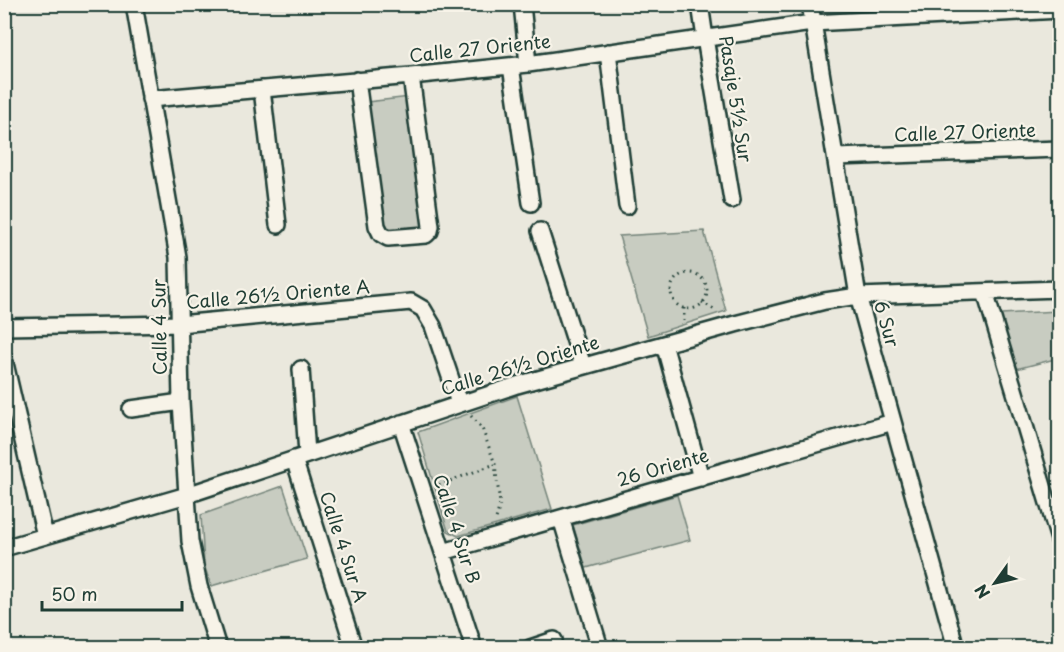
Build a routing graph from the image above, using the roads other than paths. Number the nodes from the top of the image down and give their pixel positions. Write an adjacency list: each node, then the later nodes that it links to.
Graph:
1 (134, 4): 14 (street, Calle 4 Sur)
2 (522, 4): 9 (street)
3 (700, 4): 7 (street, Pasaje 5½ Sur)
4 (810, 4): 6 (street, 6 Sur)
5 (1059, 10): 6 (street, Calle 27 Oriente)
6 (812, 22): 7 (street, Calle 27 Oriente); 16 (street, 6 Sur)
7 (705, 38): 8 (street, Calle 27 Oriente); 17 (street, Pasaje 5½ Sur)
8 (608, 52): 9 (street, Calle 27 Oriente); 19 (street)
9 (528, 64): 10 (street, Calle 27 Oriente)
10 (511, 66): 11 (street, Calle 27 Oriente); 18 (street)
11 (411, 76): 12 (street, Calle 27 Oriente); 12 (street)
12 (357, 80): 13 (street, Calle 27 Oriente)
13 (262, 89): 14 (street, Calle 27 Oriente); 20 (street)
14 (150, 99): 25 (street, Calle 4 Sur)
15 (1059, 149): 16 (street, Calle 27 Oriente)
16 (836, 157): 24 (street, 6 Sur)
17 (732, 200)
18 (531, 203)
19 (627, 206)
20 (278, 225)
21 (540, 231): 29 (street)
22 (1059, 289): 23 (street, Calle 26½ Oriente)
23 (985, 292): 24 (street, Calle 26½ Oriente); 41 (street)
24 (858, 296): 27 (street, Calle 26½ Oriente); 34 (street, 6 Sur)
25 (179, 324): 26 (street, Calle 26½ Oriente A); 31 (street, Calle 4 Sur); 32 (street, Calle 26½ Oriente A)
26 (4, 327)
27 (664, 344): 29 (street, Calle 26½ Oriente); 37 (street)
28 (4, 359): 40 (street)
29 (583, 366): 32 (street, Calle 26½ Oriente)
30 (301, 369): 36 (street, Calle 4 Sur A)
31 (181, 402): 33 (street); 38 (street, Calle 4 Sur)
32 (459, 403): 35 (street, Calle 26½ Oriente)
33 (131, 409)
34 (893, 422): 37 (street, 26 Oriente); 50 (street, 6 Sur)
35 (401, 423): 36 (street, Calle 26½ Oriente); 43 (street, Calle 4 Sur B)
36 (301, 456): 38 (street, Calle 26½ Oriente); 46 (street, Calle 4 Sur A)
37 (701, 478): 39 (street, 26 Oriente)
38 (188, 495): 40 (street, Calle 26½ Oriente); 45 (street, Calle 4 Sur)
39 (561, 518): 43 (street, 26 Oriente); 49 (street)
40 (45, 536): 42 (street, Calle 26½ Oriente)
41 (1059, 543)
42 (4, 548)
43 (443, 552): 47 (street, Calle 4 Sur B)
44 (554, 640): 48 (street)
45 (218, 648)
46 (354, 648)
47 (474, 648)
48 (530, 648)
49 (600, 648)
50 (956, 648)

